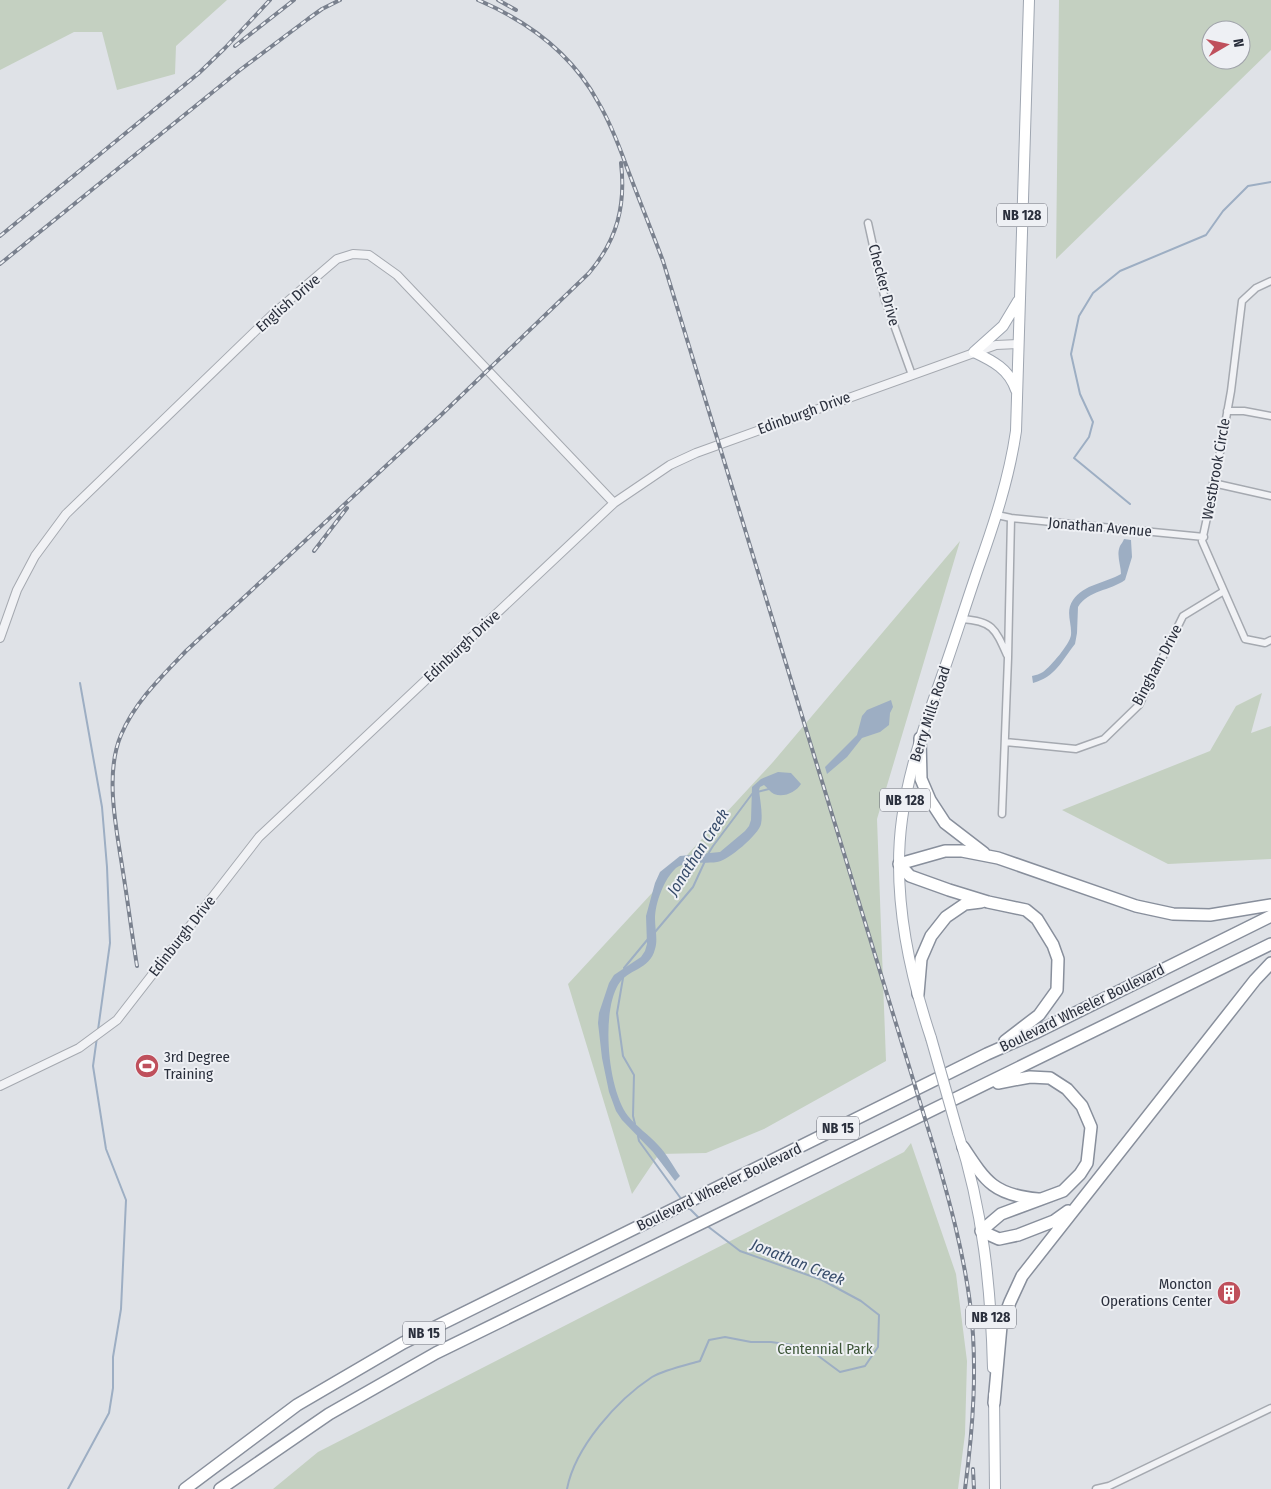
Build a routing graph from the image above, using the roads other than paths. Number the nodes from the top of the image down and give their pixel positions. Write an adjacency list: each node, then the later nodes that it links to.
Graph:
1 (1029, 0): 4 (main road, NB 128)
2 (868, 223): 7 (street, Checker Drive)
3 (1271, 281): 9 (street, Westbrook Circle)
4 (1019, 298): 5 (main road, NB 128); 6 (main road)
5 (1018, 344): 6 (street, Edinburgh Drive); 8 (main road, NB 128)
6 (974, 352): 7 (street, Edinburgh Drive); 8 (main road)
7 (912, 375): 13 (street, Edinburgh Drive)
8 (1017, 394): 14 (main road, Berry Mills Road / NB 128)
9 (1227, 411): 10 (street); 11 (street, Westbrook Circle)
10 (1271, 416)
11 (1214, 482): 12 (street); 16 (street, Westbrook Circle)
12 (1271, 496)
13 (614, 503): 19 (street, English Drive); 34 (street, Edinburgh Drive)
14 (997, 515): 15 (street, Jonathan Avenue); 18 (main road, Berry Mills Road / NB 128)
15 (1011, 518): 16 (street, Jonathan Avenue); 21 (street)
16 (1204, 537): 17 (street, Westbrook Circle)
17 (1224, 591): 20 (street, Westbrook Circle); 23 (street, Bingham Drive)
18 (962, 619): 21 (street); 22 (main road, Berry Mills Road / NB 128)
19 (0, 638)
20 (1271, 640)
21 (1008, 658): 23 (street)
22 (920, 738): 25 (highway); 26 (main road, Berry Mills Road / NB 128)
23 (1005, 742): 24 (street)
24 (1002, 814)
25 (985, 854): 26 (highway); 28 (highway)
26 (899, 864): 27 (highway); 32 (main road, Berry Mills Road / NB 128)
27 (988, 902): 32 (highway); 33 (highway)
28 (1271, 905)
29 (1271, 916): 33 (highway, Boulevard Wheeler Boulevard / NB 15)
30 (1271, 944): 35 (highway, Boulevard Wheeler Boulevard / NB 15)
31 (1271, 964): 38 (highway)
32 (918, 994): 36 (main road, Berry Mills Road / NB 128, bridge)
33 (988, 1054): 42 (highway, Boulevard Wheeler Boulevard / NB 15)
34 (0, 1086)
35 (978, 1087): 37 (highway); 43 (highway, Boulevard Wheeler Boulevard / NB 15)
36 (963, 1147): 37 (highway); 39 (main road, NB 128)
37 (1042, 1199): 39 (highway)
38 (1079, 1202): 39 (highway); 40 (highway)
39 (981, 1231): 40 (main road, NB 128)
40 (994, 1403): 44 (main road, NB 128)
41 (1271, 1408): 45 (street)
42 (185, 1489)
43 (220, 1489)
44 (996, 1489)
45 (1096, 1489)

